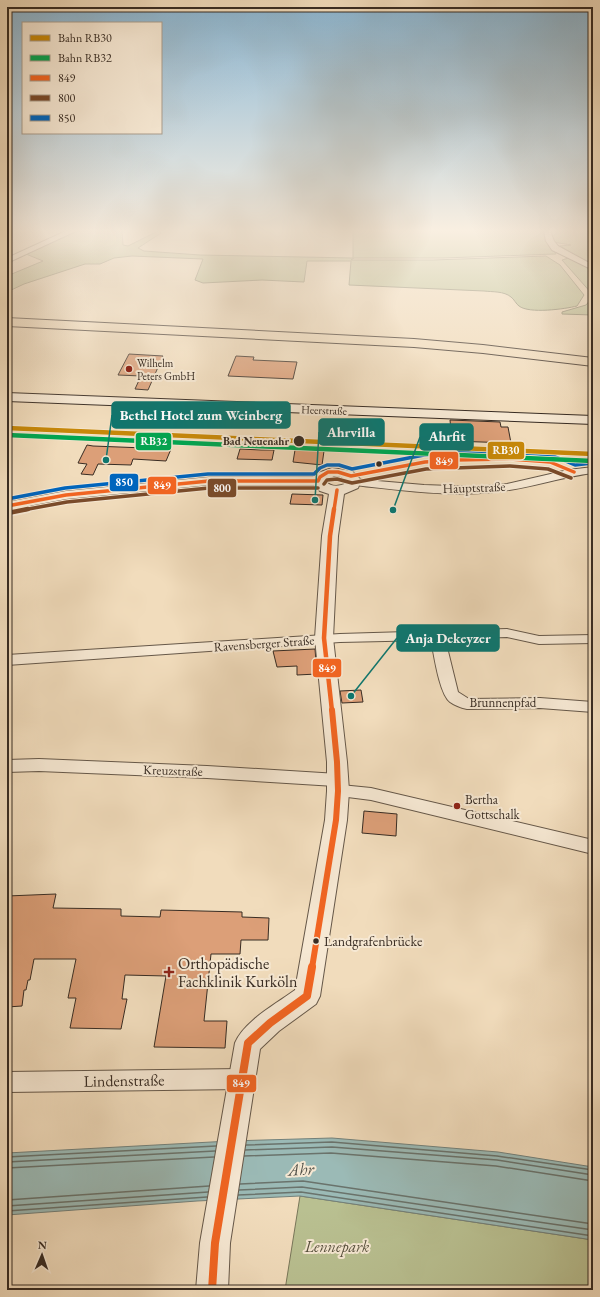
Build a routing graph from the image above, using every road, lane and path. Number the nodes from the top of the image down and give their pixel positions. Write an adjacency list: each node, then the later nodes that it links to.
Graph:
1 (7, 317): 4 (highway)
2 (7, 322): 3 (highway)
3 (414, 343): 5 (highway); 6 (highway)
4 (593, 356)
5 (593, 362)
6 (593, 373)
7 (7, 397): 8 (main road, Heerstraße)
8 (593, 420)
9 (593, 470): 11 (street, Hauptstraße)
10 (318, 482): 11 (street); 12 (street); 13 (street)
11 (354, 482): 12 (street)
12 (337, 490): 15 (street)
13 (7, 506)
14 (437, 635): 15 (street, Ravensberger Straße); 16 (street, Ravensberger Straße); 18 (street, Brunnenpfad)
15 (324, 638): 17 (street, Ravensberger Straße); 20 (street)
16 (593, 639)
17 (7, 660)
18 (593, 707)
19 (7, 766): 20 (street, Kreuzstraße)
20 (338, 786): 21 (street, Kreuzstraße); 22 (street)
21 (593, 847)
22 (241, 1079): 23 (street, Lindenstraße); 24 (street)
23 (7, 1082)
24 (212, 1290)

